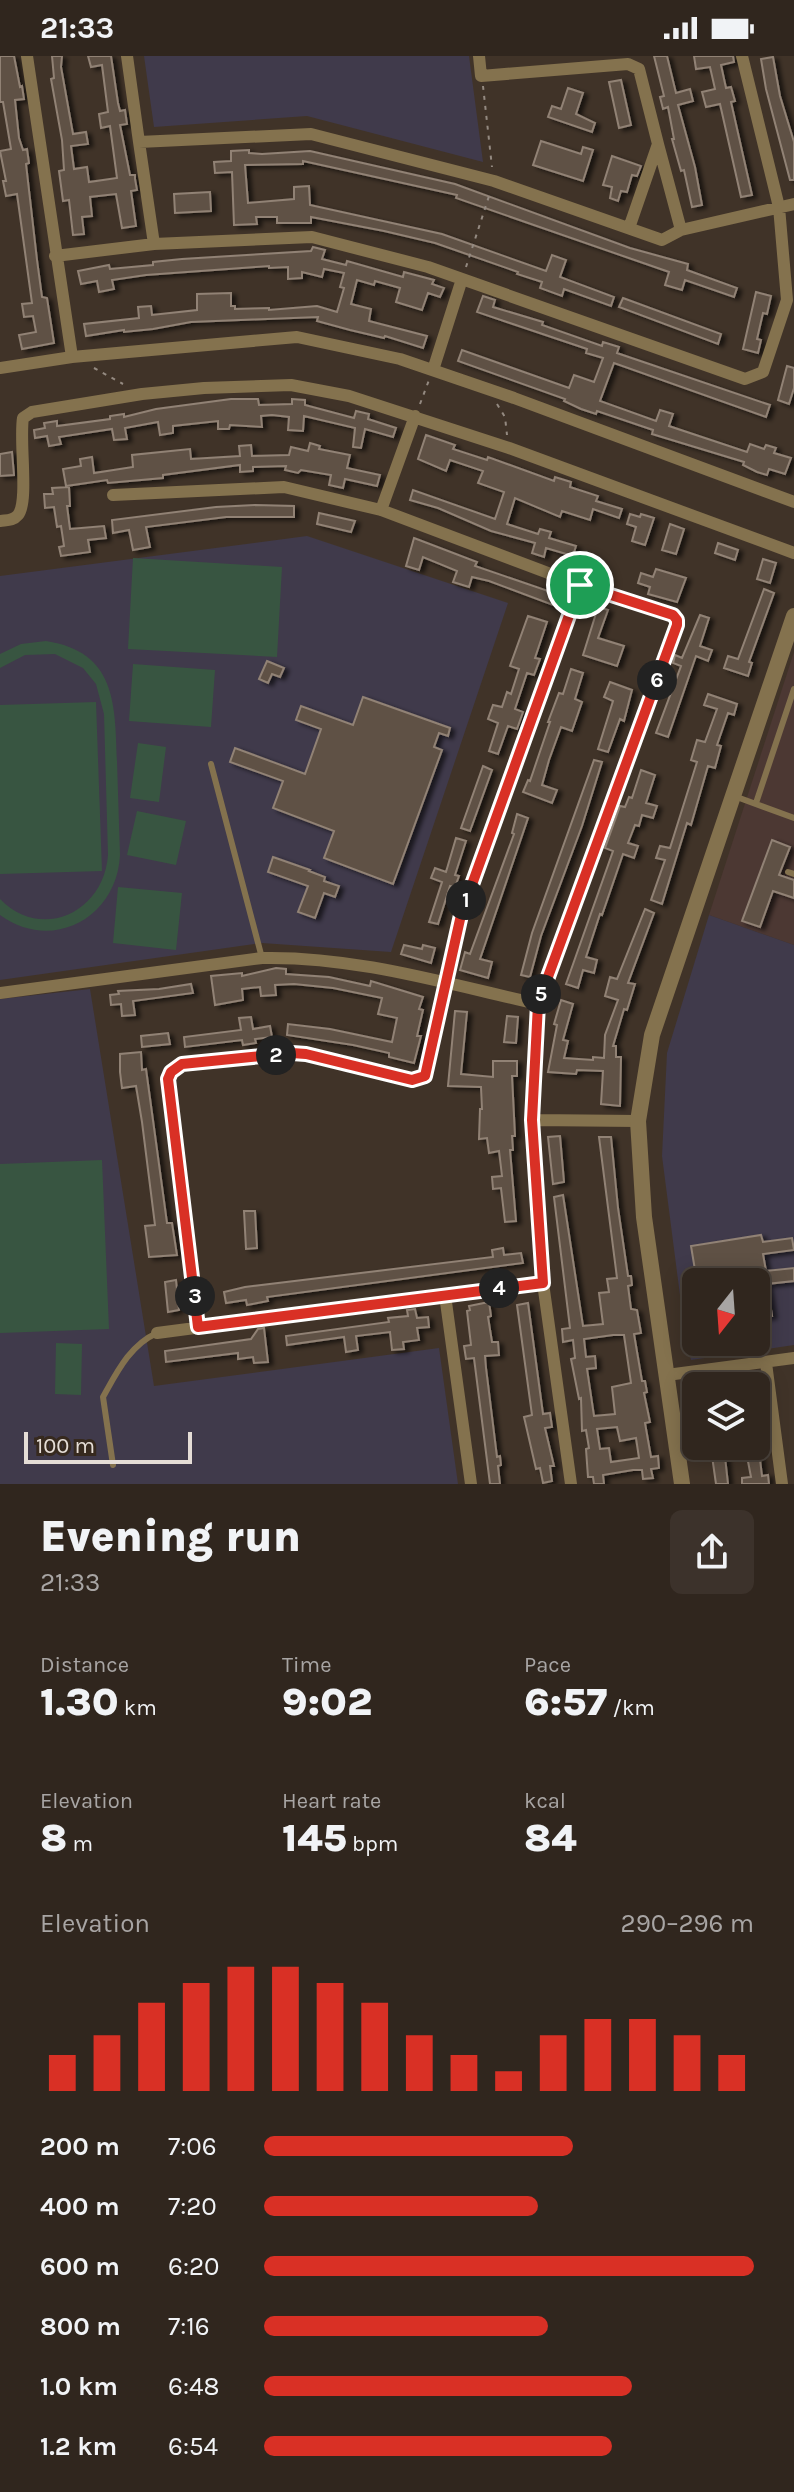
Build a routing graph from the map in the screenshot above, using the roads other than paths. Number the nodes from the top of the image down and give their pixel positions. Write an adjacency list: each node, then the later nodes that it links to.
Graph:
1 (27, 56): 12 (street)
2 (127, 56): 5 (street)
3 (479, 56): 6 (street)
4 (742, 56): 8 (street)
5 (139, 142): 9 (street); 11 (street)
6 (658, 144): 9 (street); 10 (street)
7 (794, 204): 8 (street)
8 (779, 207): 10 (street); 13 (street)
9 (629, 228): 10 (street)
10 (681, 230)
11 (154, 244): 12 (street); 13 (street)
12 (55, 256): 14 (street)
13 (462, 279): 16 (street)
14 (72, 357): 15 (street); 16 (street)
15 (0, 368)
16 (433, 370): 19 (street)
17 (415, 416): 20 (street); 21 (street); 22 (street)
18 (113, 495): 20 (street)
19 (794, 502)
20 (381, 510): 23 (street)
21 (0, 521)
22 (794, 553)
23 (580, 585): 32 (street); 34 (street)
24 (794, 616): 25 (street)
25 (790, 638): 28 (street)
26 (794, 689): 29 (lane)
27 (211, 764): 31 (lane)
28 (733, 795): 29 (lane); 36 (street)
29 (756, 803): 30 (lane)
30 (794, 818)
31 (262, 958): 32 (street); 33 (street)
32 (445, 984): 34 (street); 39 (street)
33 (0, 993)
34 (538, 1004): 35 (street)
35 (532, 1120): 36 (street); 37 (street)
36 (638, 1121): 43 (street)
37 (543, 1283): 38 (street); 46 (street)
38 (445, 1295): 39 (street); 45 (street)
39 (198, 1327): 40 (street)
40 (157, 1333): 44 (lane)
41 (794, 1358): 42 (street)
42 (766, 1363): 43 (street); 48 (street)
43 (667, 1375): 47 (street)
44 (113, 1465)
45 (471, 1484)
46 (571, 1484)
47 (682, 1484)
48 (782, 1484)

